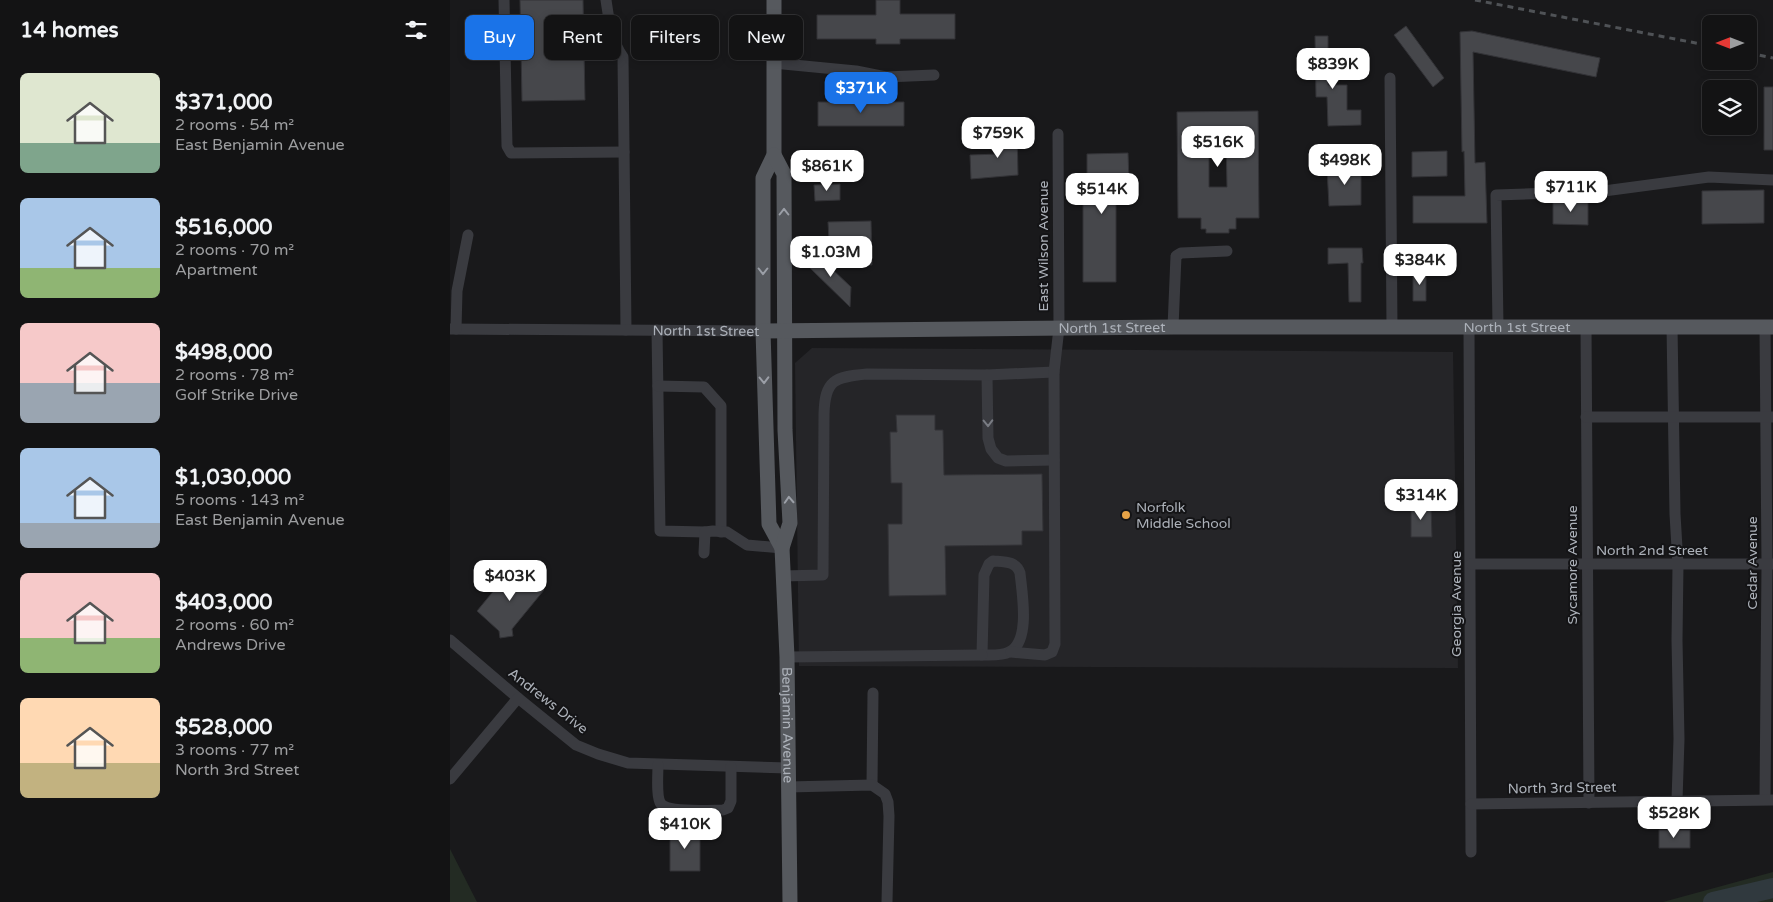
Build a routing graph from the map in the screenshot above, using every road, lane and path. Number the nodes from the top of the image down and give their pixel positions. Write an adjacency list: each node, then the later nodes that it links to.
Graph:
1 (504, 0): 8 (street)
2 (606, 0): 8 (street)
3 (774, 0): 4 (main road)
4 (773, 63): 5 (street); 9 (main road)
5 (934, 75)
6 (1390, 78): 17 (street)
7 (1058, 134): 20 (street, East Wilson Avenue)
8 (624, 152): 22 (street)
9 (774, 155): 24 (main road, Benjamin Avenue, one-way to 24); 25 (main road, Benjamin Avenue, one-way to 9)
10 (1773, 180): 13 (street)
11 (468, 235): 21 (street)
12 (1227, 251): 16 (street)
13 (1498, 326): 14 (main road, North 1st Street); 18 (main road, North 1st Street)
14 (1586, 326): 15 (main road, North 1st Street); 29 (street, Sycamore Avenue)
15 (1672, 326): 19 (main road, North 1st Street); 31 (street)
16 (1174, 327): 17 (main road, North 1st Street); 20 (main road, North 1st Street)
17 (1392, 327): 18 (main road, North 1st Street)
18 (1469, 327): 37 (street, Georgia Avenue)
19 (1769, 327): 30 (street, Cedar Avenue)
20 (1058, 328): 25 (main road, North 1st Street); 26 (street, East Wilson Avenue)
21 (453, 329): 22 (street, North 1st Street)
22 (626, 330): 23 (street, North 1st Street)
23 (657, 330): 24 (street, North 1st Street); 28 (street)
24 (763, 331): 25 (main road, North 1st Street); 35 (main road, Benjamin Avenue, one-way to 35)
25 (784, 331): 35 (main road, Benjamin Avenue, one-way to 25)
26 (1054, 372): 27 (street); 32 (street, East Wilson Avenue)
27 (987, 374): 32 (street, one-way to 32); 41 (street)
28 (658, 386): 33 (street); 34 (street)
29 (1586, 417): 31 (street); 40 (street, Sycamore Avenue)
30 (1769, 417): 31 (street); 39 (street, Cedar Avenue)
31 (1674, 418): 38 (street)
32 (1054, 460): 43 (street, East Wilson Avenue)
33 (706, 532): 34 (street); 36 (street)
34 (721, 532): 35 (street)
35 (782, 548): 41 (main road, Benjamin Avenue)
36 (704, 553)
37 (1471, 564): 40 (street, North 2nd Street); 57 (street, Georgia Avenue)
38 (1678, 564): 39 (street, North 2nd Street); 40 (street, North 2nd Street); 55 (street)
39 (1770, 564): 54 (street, Cedar Avenue)
40 (1587, 565): 56 (street, Sycamore Avenue)
41 (783, 576): 45 (main road, Benjamin Avenue)
42 (450, 640): 47 (street, Andrews Drive)
43 (1011, 652): 44 (street); 44 (street)
44 (982, 655): 45 (street)
45 (787, 656): 50 (main road, Benjamin Avenue)
46 (873, 693): 52 (street)
47 (518, 698): 48 (street, Andrews Drive); 51 (street)
48 (658, 764): 49 (street, Andrews Drive); 49 (street)
49 (731, 767): 50 (street, Andrews Drive)
50 (788, 768): 53 (main road, Benjamin Avenue)
51 (450, 779)
52 (872, 785): 53 (street); 60 (street)
53 (788, 787): 59 (main road, Benjamin Avenue)
54 (1769, 800): 55 (street, North 3rd Street)
55 (1677, 801): 56 (street, North 3rd Street)
56 (1589, 803): 57 (street, North 3rd Street)
57 (1471, 804): 58 (street, Georgia Avenue)
58 (1471, 852)
59 (790, 902)
60 (887, 902)

